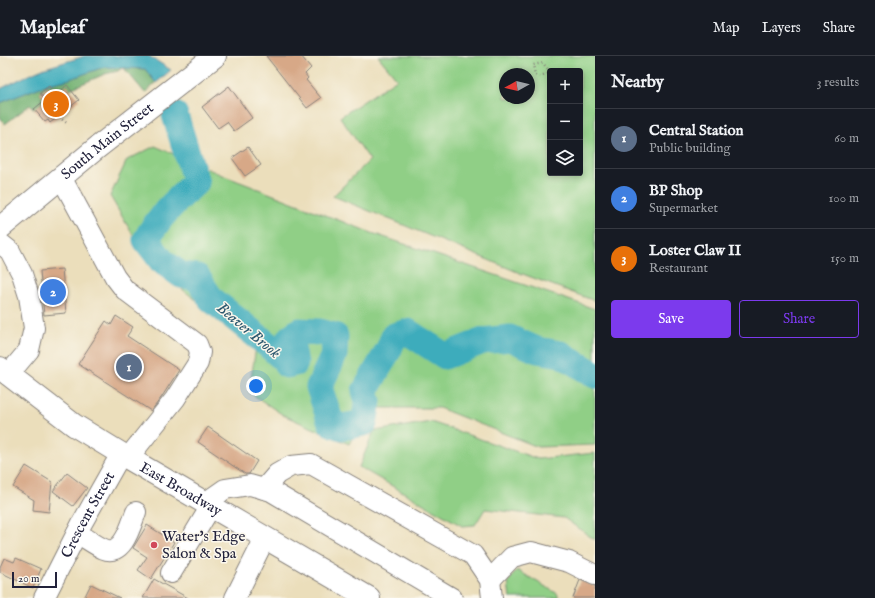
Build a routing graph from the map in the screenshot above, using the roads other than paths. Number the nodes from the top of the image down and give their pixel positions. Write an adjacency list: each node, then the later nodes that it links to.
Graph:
1 (215, 56): 2 (main road, South Main Street)
2 (61, 177): 3 (main road, South Main Street); 6 (street, Crescent Street)
3 (0, 228)
4 (0, 243): 5 (street)
5 (4, 371): 6 (main road, East Broadway)
6 (125, 456): 8 (main road, East Broadway); 10 (street, Crescent Street)
7 (264, 489): 8 (street); 14 (street); 18 (street)
8 (208, 505): 11 (main road, East Broadway); 12 (street)
9 (136, 512): 10 (street)
10 (77, 533): 15 (street, Crescent Street)
11 (265, 538): 16 (street); 17 (main road, East Broadway)
12 (171, 574)
13 (595, 575): 14 (street)
14 (491, 589)
15 (44, 598)
16 (235, 598)
17 (369, 598)
18 (452, 598)

